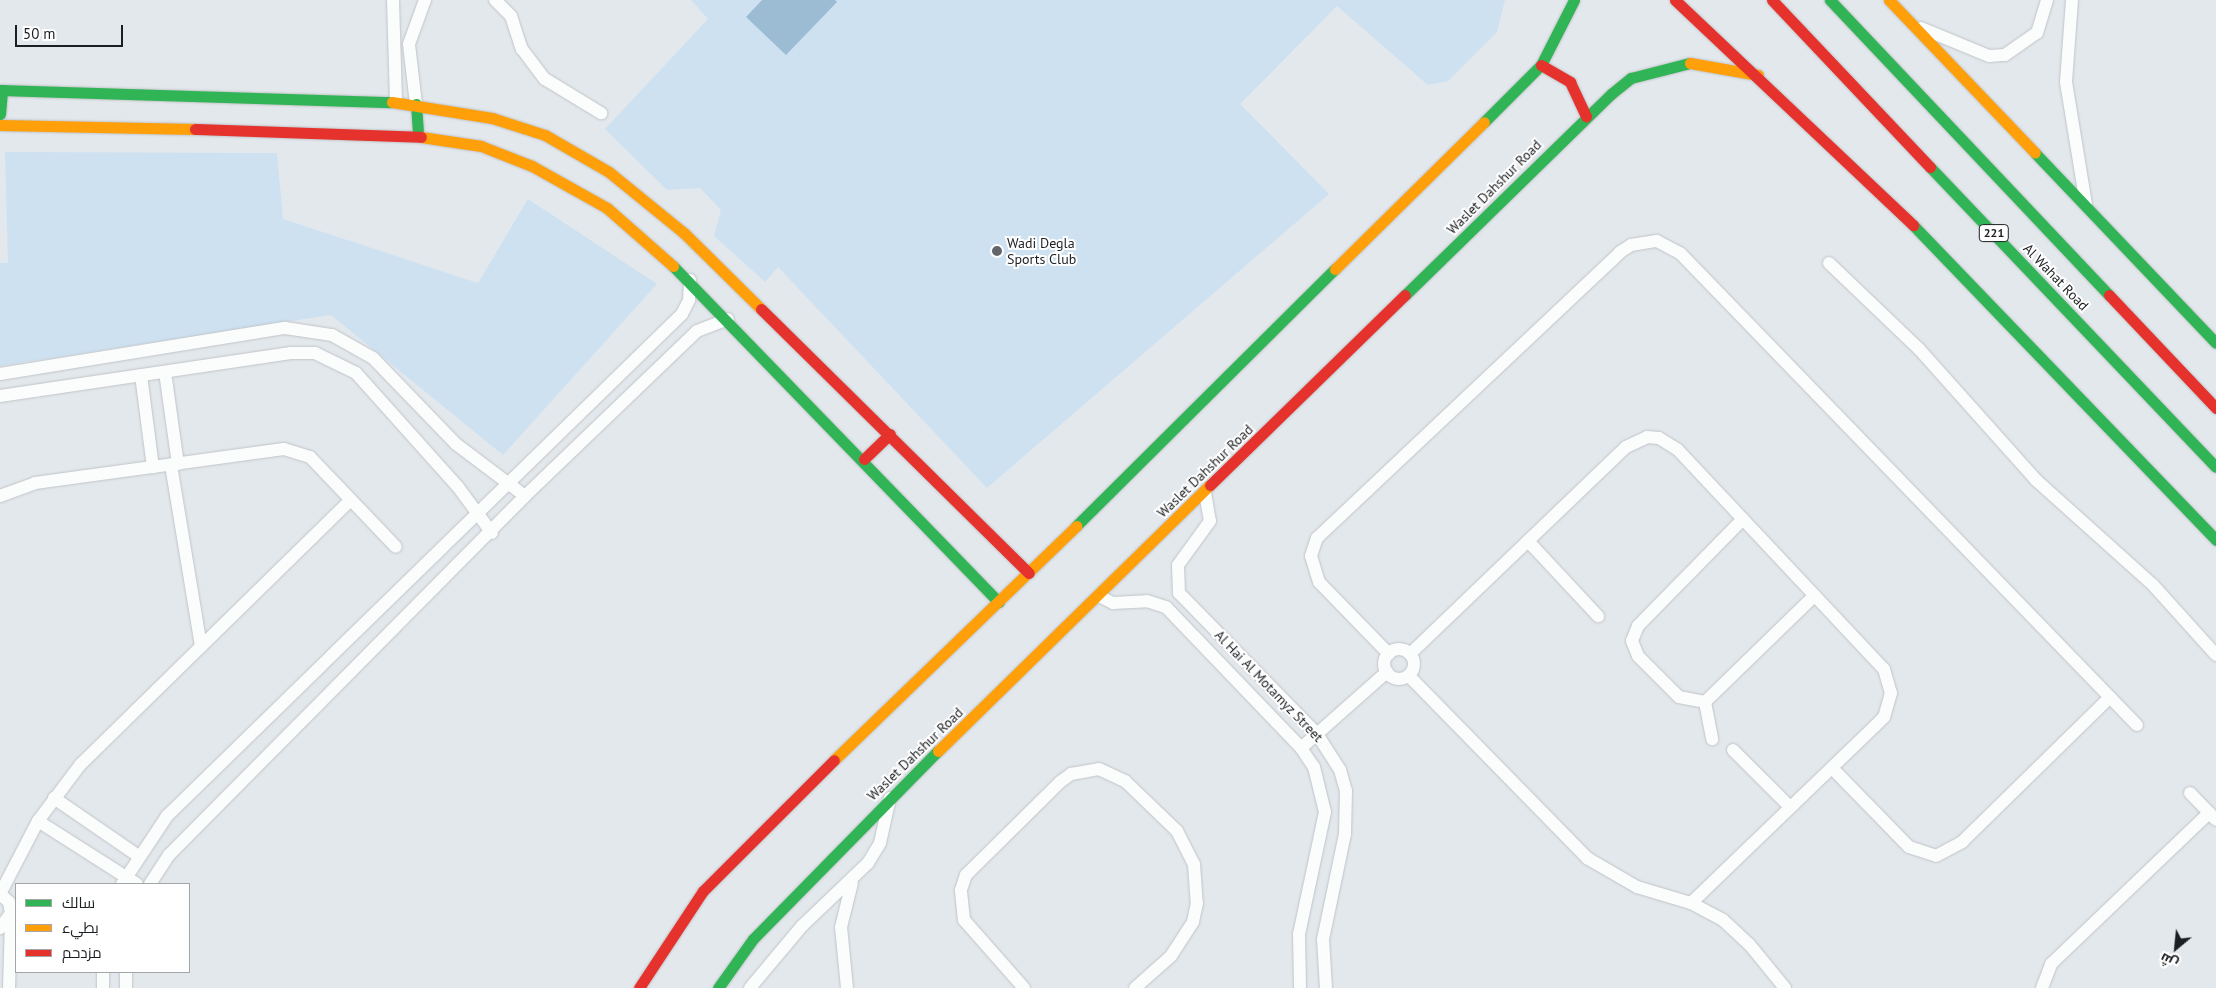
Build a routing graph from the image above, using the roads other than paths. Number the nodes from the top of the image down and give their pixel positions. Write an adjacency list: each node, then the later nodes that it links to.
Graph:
1 (393, 0): 15 (street)
2 (425, 0): 16 (street)
3 (1574, 0): 12 (main road)
4 (1675, 0): 13 (main road)
5 (1772, 0): 37 (main road, Al Wahat Road / 221)
6 (1830, 0): 32 (main road, Al Wahat Road)
7 (1889, 0): 11 (main road)
8 (2047, 0): 11 (street)
9 (2072, 0): 23 (street)
10 (499, 1): 17 (street)
11 (1911, 24): 23 (main road)
12 (1541, 65): 19 (main road); 49 (main road)
13 (1758, 75): 19 (main road, Waslet Dahshur Road); 46 (main road)
14 (1, 90): 15 (main road); 18 (main road)
15 (396, 102): 16 (main road); 21 (main road)
16 (416, 104): 22 (main road); 33 (main road)
17 (600, 113)
18 (0, 114)
19 (1586, 117): 39 (main road, Waslet Dahshur Road)
20 (0, 125): 21 (main road)
21 (398, 125): 22 (main road)
22 (418, 135): 25 (main road)
23 (2086, 207): 27 (main road)
24 (1829, 263): 59 (street)
25 (690, 280): 26 (main road); 38 (street)
26 (728, 319): 34 (main road); 41 (street)
27 (2216, 343)
28 (165, 372): 30 (street); 35 (street); 43 (street)
29 (0, 374): 38 (street)
30 (141, 375): 31 (street); 36 (street)
31 (0, 396)
32 (2216, 408)
33 (890, 434): 34 (main road); 49 (main road)
34 (864, 459): 53 (main road)
35 (175, 464): 36 (street); 42 (street); 56 (street)
36 (153, 467): 40 (street)
37 (2216, 467)
38 (509, 481): 41 (street); 43 (street)
39 (1205, 493): 50 (street); 52 (main road, Waslet Dahshur Road)
40 (0, 496)
41 (525, 496): 45 (street)
42 (351, 500): 48 (street); 56 (street)
43 (475, 515): 45 (street); 76 (street)
44 (1743, 519): 47 (street); 51 (street); 63 (street)
45 (492, 533): 81 (street)
46 (2216, 540)
47 (1528, 541): 55 (street); 58 (street)
48 (396, 547)
49 (1029, 573): 53 (main road)
50 (1179, 593): 54 (street); 65 (street, Al Hai Al Motamyz Street)
51 (1815, 595): 63 (street); 69 (street)
52 (1099, 596): 54 (street); 72 (main road, Waslet Dahshur Road)
53 (1000, 602): 91 (main road)
54 (1166, 607): 67 (street, Al Hai Al Motamyz Street)
55 (1598, 616)
56 (200, 647): 71 (street)
57 (1389, 654): 58 (street); 60 (street); 62 (street)
58 (1410, 654): 61 (street)
59 (2216, 655)
60 (1387, 672): 61 (street); 65 (street)
61 (1409, 676): 83 (street)
62 (2110, 697): 64 (street); 69 (street)
63 (1705, 702): 66 (street)
64 (2137, 725)
65 (1317, 734): 67 (street); 78 (street, Al Hai Al Motamyz Street)
66 (1712, 739)
67 (1301, 748): 77 (street, Al Hai Al Motamyz Street)
68 (1733, 750): 73 (street)
69 (1832, 768): 73 (street)
70 (2190, 793): 74 (street)
71 (54, 798): 75 (street); 76 (street)
72 (890, 798): 80 (street); 92 (main road, Waslet Dahshur Road)
73 (1790, 807): 83 (street)
74 (2212, 816): 100 (street)
75 (38, 821): 79 (street); 82 (street)
76 (138, 855): 79 (street)
77 (1315, 866): 78 (street); 97 (street, Al Hai Al Motamyz Street)
78 (1338, 869): 98 (street, Al Hai Al Motamyz Street)
79 (123, 881)
80 (853, 881): 93 (street); 94 (street)
81 (151, 883)
82 (0, 894): 84 (street)
83 (1692, 903): 99 (street)
84 (11, 919): 85 (street); 88 (street)
85 (0, 928)
86 (103, 973): 89 (street)
87 (126, 973): 90 (street)
88 (9, 988)
89 (103, 988)
90 (126, 988)
91 (639, 988)
92 (718, 988)
93 (750, 988)
94 (847, 988)
95 (1024, 988): 96 (street)
96 (1135, 988)
97 (1300, 988)
98 (1326, 988)
99 (1785, 988)
100 (2042, 988)

